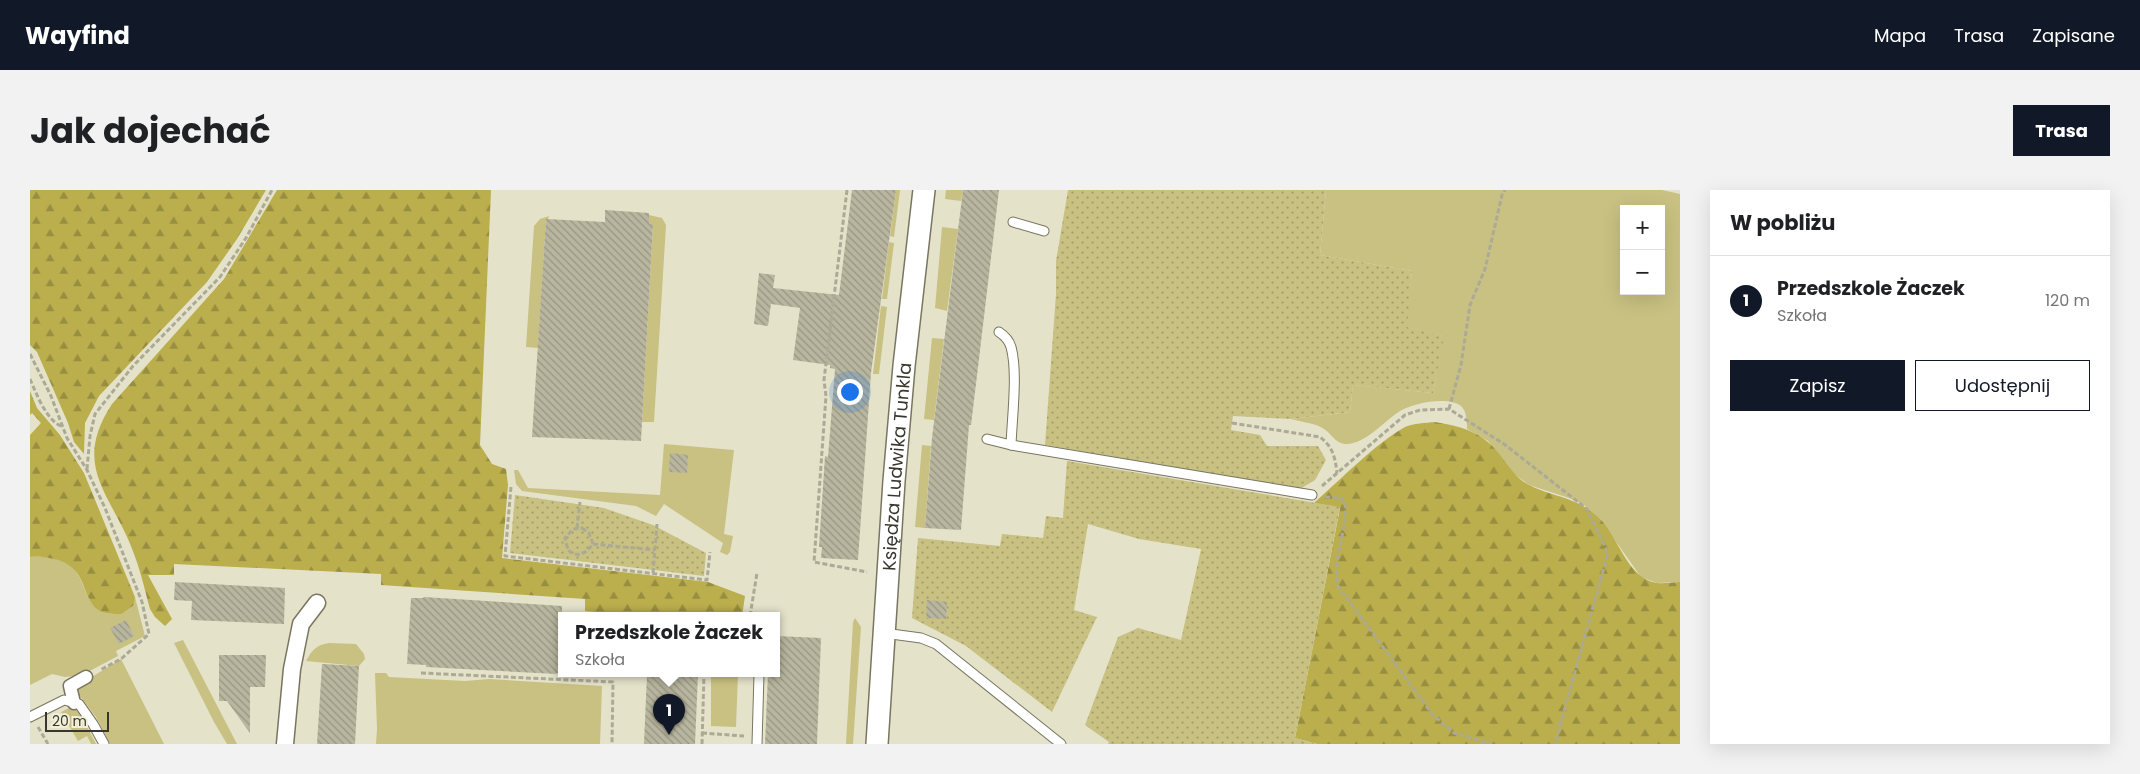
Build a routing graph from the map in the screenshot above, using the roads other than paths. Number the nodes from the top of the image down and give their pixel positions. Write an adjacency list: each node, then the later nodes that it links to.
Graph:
1 (924, 190): 9 (street, Księdza Ludwika Tunkla)
2 (1013, 222): 3 (lane)
3 (1044, 231)
4 (999, 332): 6 (lane)
5 (987, 439): 6 (lane)
6 (1011, 445): 7 (lane)
7 (1312, 495)
8 (317, 603): 15 (street)
9 (884, 633): 17 (street, Księdza Ludwika Tunkla); 18 (lane)
10 (86, 677): 12 (street)
11 (759, 677): 16 (lane)
12 (74, 703): 13 (lane); 14 (lane)
13 (32, 718)
14 (104, 744)
15 (285, 744)
16 (757, 744)
17 (877, 744)
18 (1062, 744)

